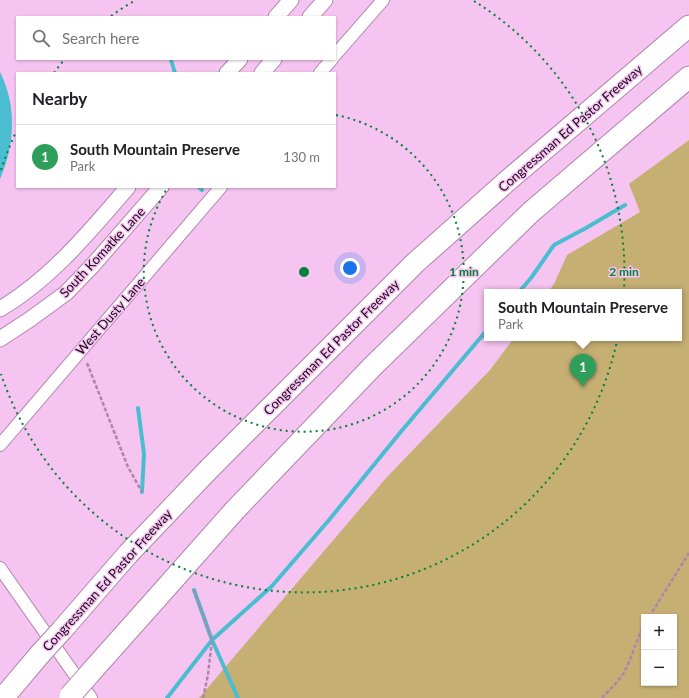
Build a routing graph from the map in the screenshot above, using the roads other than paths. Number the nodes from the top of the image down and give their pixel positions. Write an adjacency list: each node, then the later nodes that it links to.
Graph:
1 (291, 0): 4 (street)
2 (325, 0): 5 (street)
3 (383, 0): 7 (street)
4 (277, 16)
5 (311, 16)
6 (689, 26): 22 (highway, Congressman Ed Pastor Freeway, bridge)
7 (336, 54)
8 (239, 60): 11 (street)
9 (273, 60): 12 (street)
10 (331, 60): 13 (street)
11 (228, 72)
12 (263, 72)
13 (321, 72)
14 (689, 77): 24 (highway, bridge)
15 (127, 188): 18 (street, South Komatke Lane)
16 (161, 188): 19 (street, South Komatke Lane)
17 (220, 188): 20 (street, West Dusty Lane)
18 (0, 309)
19 (0, 339)
20 (0, 445)
21 (0, 568): 24 (street)
22 (38, 656): 23 (highway); 25 (highway, Congressman Ed Pastor Freeway)
23 (0, 691)
24 (77, 697)
25 (3, 698)

